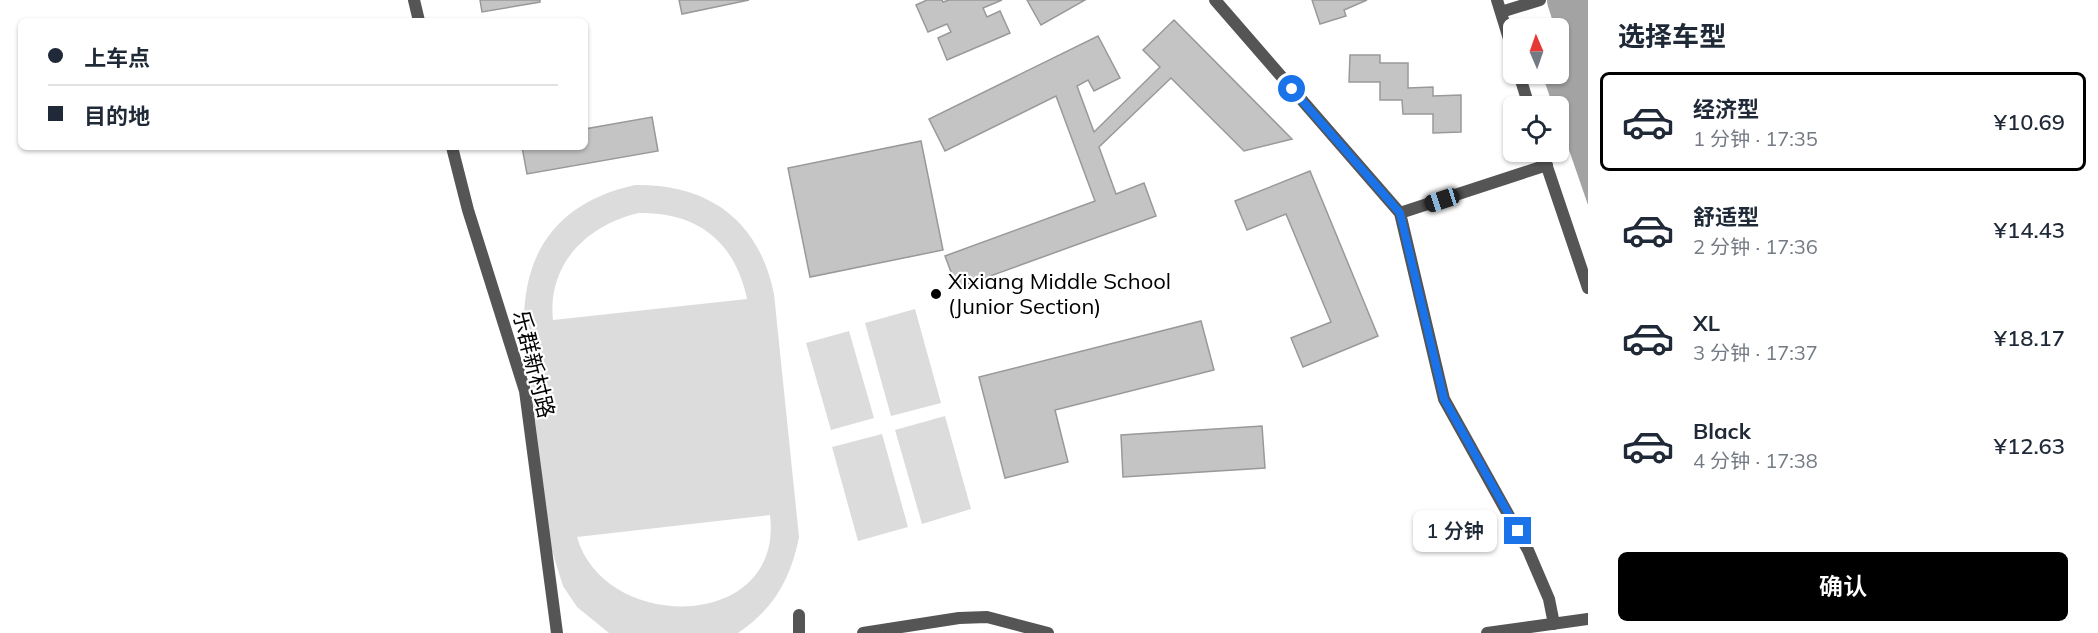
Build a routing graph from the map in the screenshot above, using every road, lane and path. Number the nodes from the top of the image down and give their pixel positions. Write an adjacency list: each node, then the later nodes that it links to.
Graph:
1 (414, 0): 5 (street)
2 (1215, 0): 9 (street)
3 (1540, 0): 4 (street)
4 (1499, 6)
5 (418, 18)
6 (453, 150): 14 (street, 乐群新村路)
7 (1545, 162): 8 (street)
8 (1546, 165): 9 (street); 10 (street)
9 (1400, 213): 13 (street)
10 (1588, 288)
11 (799, 615): 15 (street)
12 (1588, 619): 13 (street)
13 (1554, 624): 18 (street)
14 (557, 633)
15 (800, 633)
16 (863, 633): 17 (street)
17 (1048, 633)
18 (1487, 633)

